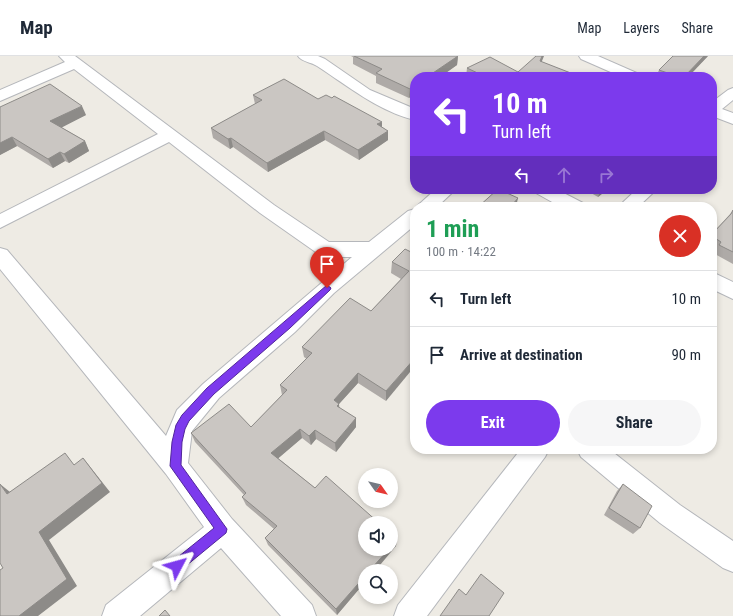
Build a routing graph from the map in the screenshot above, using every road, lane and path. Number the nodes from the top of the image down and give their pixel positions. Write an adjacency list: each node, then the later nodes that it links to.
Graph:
1 (305, 56): 3 (street)
2 (586, 56): 5 (street)
3 (326, 59): 10 (street)
4 (70, 60): 7 (street); 12 (street)
5 (623, 72)
6 (733, 93): 8 (street)
7 (0, 96)
8 (717, 106)
9 (717, 112): 11 (street)
10 (410, 113)
11 (733, 119)
12 (170, 135): 20 (street); 21 (street)
13 (441, 194): 16 (street)
14 (551, 194): 17 (street)
15 (642, 194): 18 (street)
16 (432, 202)
17 (567, 202)
18 (634, 202)
19 (410, 219): 22 (street)
20 (0, 222)
21 (324, 248): 22 (street); 25 (street)
22 (372, 249): 25 (street)
23 (0, 255): 28 (street)
24 (717, 282): 26 (street)
25 (327, 288): 27 (street)
26 (733, 290)
27 (186, 418): 28 (street); 31 (street)
28 (138, 422): 31 (street)
29 (532, 454): 36 (street)
30 (596, 454): 33 (street)
31 (175, 466): 32 (street)
32 (222, 529): 34 (street); 35 (street)
33 (733, 558)
34 (117, 616)
35 (301, 616)
36 (409, 616)

